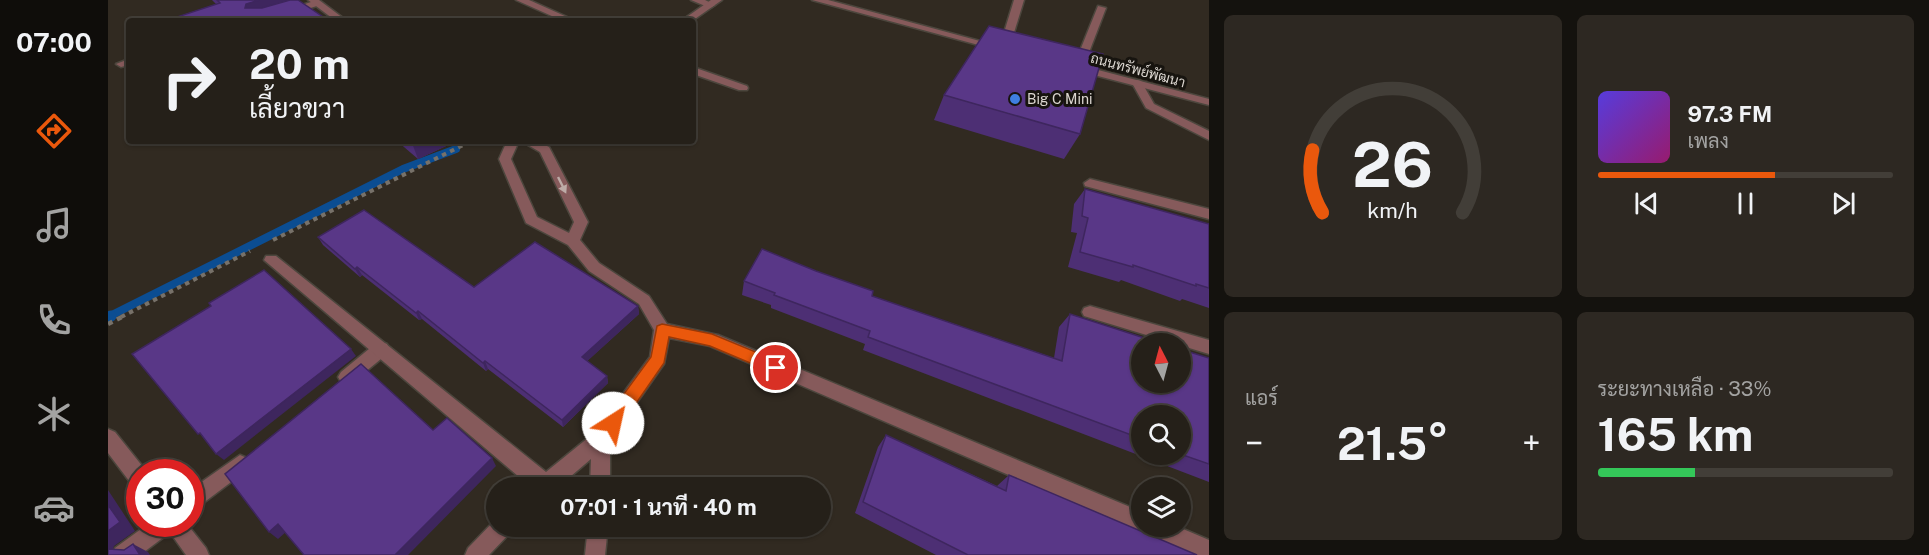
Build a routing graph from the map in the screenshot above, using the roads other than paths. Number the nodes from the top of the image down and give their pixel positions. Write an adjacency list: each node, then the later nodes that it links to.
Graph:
1 (521, 0): 10 (street)
2 (696, 0): 6 (street)
3 (817, 0): 4 (street)
4 (1019, 0)
5 (315, 1): 8 (street); 9 (street)
6 (713, 2): 11 (street)
7 (1101, 8): 13 (street, ถนนทรัพย์พัฒนา)
8 (267, 18)
9 (338, 18)
10 (564, 18)
11 (691, 18)
12 (696, 71): 14 (street)
13 (1137, 83): 15 (street, ถนนทรัพย์พัฒนา); 16 (street)
14 (743, 88)
15 (1209, 102)
16 (1209, 136)
17 (512, 144): 21 (street)
18 (533, 144): 21 (street, one-way to 21)
19 (1090, 183): 20 (street)
20 (1209, 214)
21 (573, 241): 24 (street)
22 (269, 251): 26 (street)
23 (1090, 312): 25 (street)
24 (662, 330): 29 (street); 36 (street)
25 (1209, 347)
26 (381, 349): 27 (street); 32 (street)
27 (336, 386)
28 (108, 438): 31 (street)
29 (601, 439): 33 (street); 34 (street)
30 (254, 452): 35 (street)
31 (126, 461)
32 (532, 477)
33 (554, 477)
34 (600, 477)
35 (204, 492)
36 (1131, 517)
37 (147, 537): 43 (street)
38 (184, 537): 44 (street)
39 (492, 537): 45 (street)
40 (597, 537): 46 (street)
41 (1174, 537): 42 (street)
42 (1204, 551)
43 (122, 555)
44 (198, 555)
45 (475, 555)
46 (595, 555)

